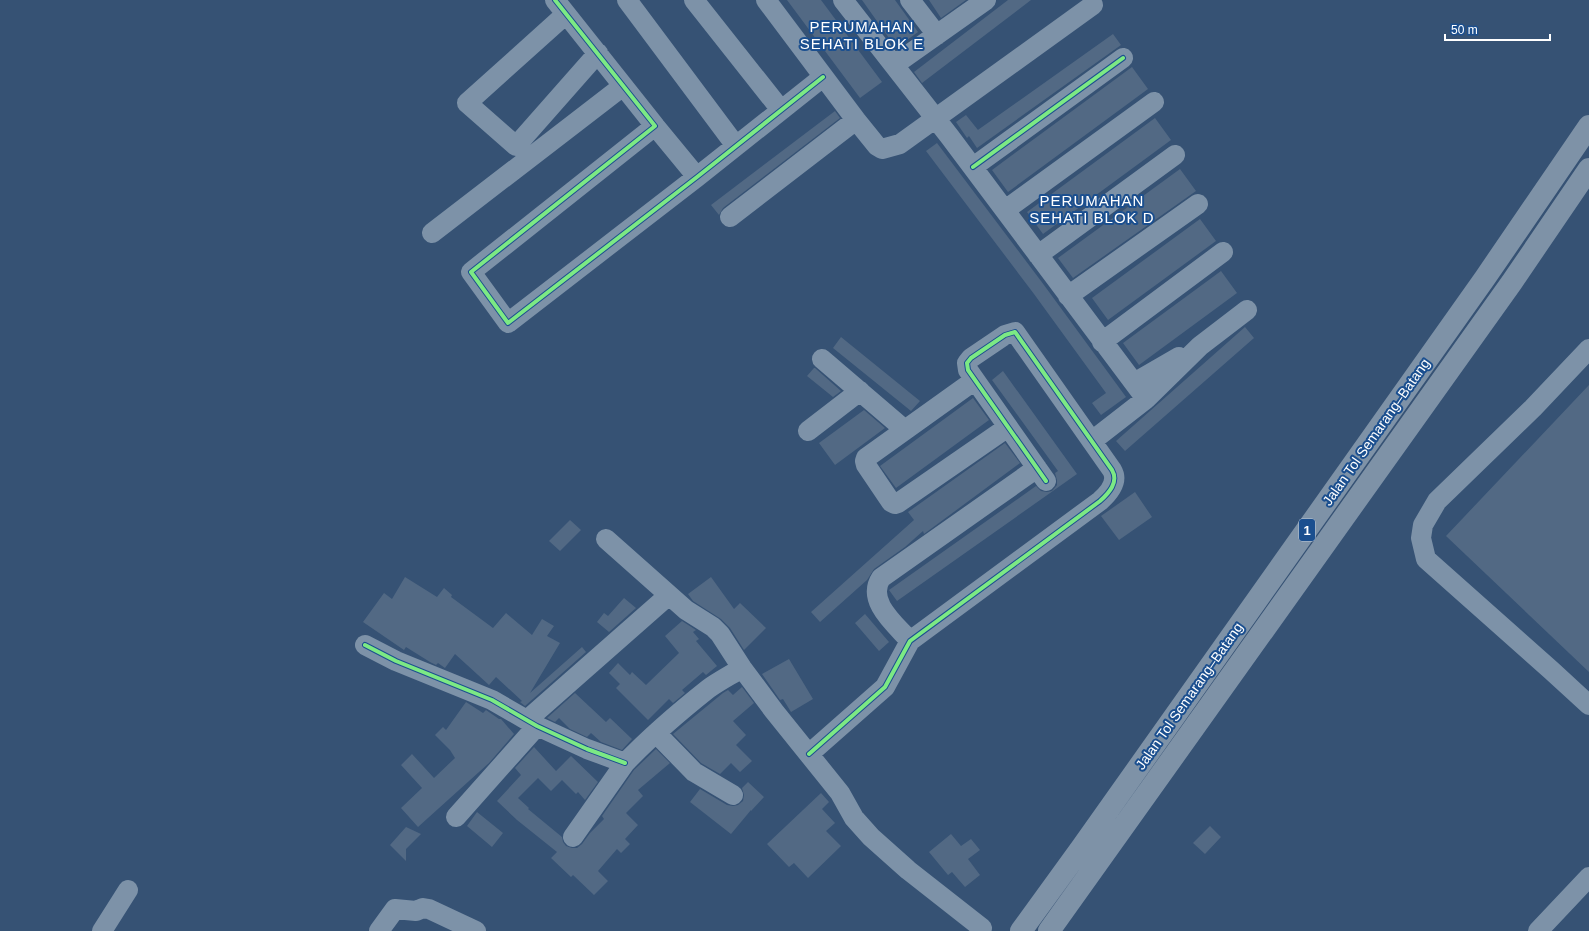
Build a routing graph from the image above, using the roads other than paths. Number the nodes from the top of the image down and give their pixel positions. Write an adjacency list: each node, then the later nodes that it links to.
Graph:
1 (627, 0): 21 (street)
2 (694, 0): 16 (street)
3 (766, 0): 13 (street)
4 (843, 0): 12 (street)
5 (910, 0): 9 (street)
6 (982, 1): 9 (street)
7 (1093, 5): 17 (street)
8 (561, 7): 10 (street); 22 (street)
9 (937, 35): 12 (street)
10 (598, 54): 14 (street); 22 (street)
11 (1123, 58): 24 (street)
12 (894, 65): 17 (street)
13 (823, 76): 16 (street); 18 (street)
14 (623, 86): 19 (street); 22 (street)
15 (1154, 102): 28 (street)
16 (781, 110): 21 (street)
17 (936, 119): 18 (street); 24 (street)
18 (856, 120): 29 (street)
19 (656, 126): 26 (street); 26 (street)
20 (1589, 126): 68 (highway, Jalan Tol Semarang–Batang / 1)
21 (736, 146): 26 (street)
22 (522, 152): 30 (street)
23 (1175, 155): 32 (street)
24 (973, 167): 28 (street)
25 (1589, 169): 69 (highway, Jalan Tol Semarang–Batang / 1)
26 (697, 177)
27 (1198, 204): 33 (street)
28 (1005, 210): 32 (street)
29 (730, 217)
30 (432, 233)
31 (1223, 252): 35 (street)
32 (1038, 255): 33 (street)
33 (1068, 296): 35 (street)
34 (1247, 310): 36 (street)
35 (1102, 342): 40 (street)
36 (1200, 346): 40 (street); 42 (street)
37 (1589, 349): 52 (street)
38 (822, 359): 41 (street)
39 (974, 380): 43 (street); 44 (street); 46 (street)
40 (1134, 383): 42 (street)
41 (860, 390): 44 (street); 45 (street)
42 (1146, 399): 46 (street)
43 (1008, 428): 44 (street); 49 (street)
44 (906, 430)
45 (808, 431)
46 (1092, 441): 49 (street)
47 (606, 539): 48 (street)
48 (669, 595): 51 (street); 53 (street)
49 (910, 641): 55 (street)
50 (365, 644): 53 (street)
51 (742, 668): 54 (street); 55 (street)
52 (1589, 706)
53 (532, 723): 56 (street); 58 (street)
54 (656, 733): 56 (street); 57 (street)
55 (809, 754): 63 (street)
56 (625, 763): 59 (street)
57 (733, 795)
58 (456, 817)
59 (573, 837)
60 (1589, 877): 70 (street)
61 (128, 890): 64 (street)
62 (416, 911): 65 (street); 66 (street); 67 (street)
63 (982, 928)
64 (102, 931)
65 (379, 931)
66 (444, 931)
67 (476, 931)
68 (1021, 931)
69 (1049, 931)
70 (1538, 931)

